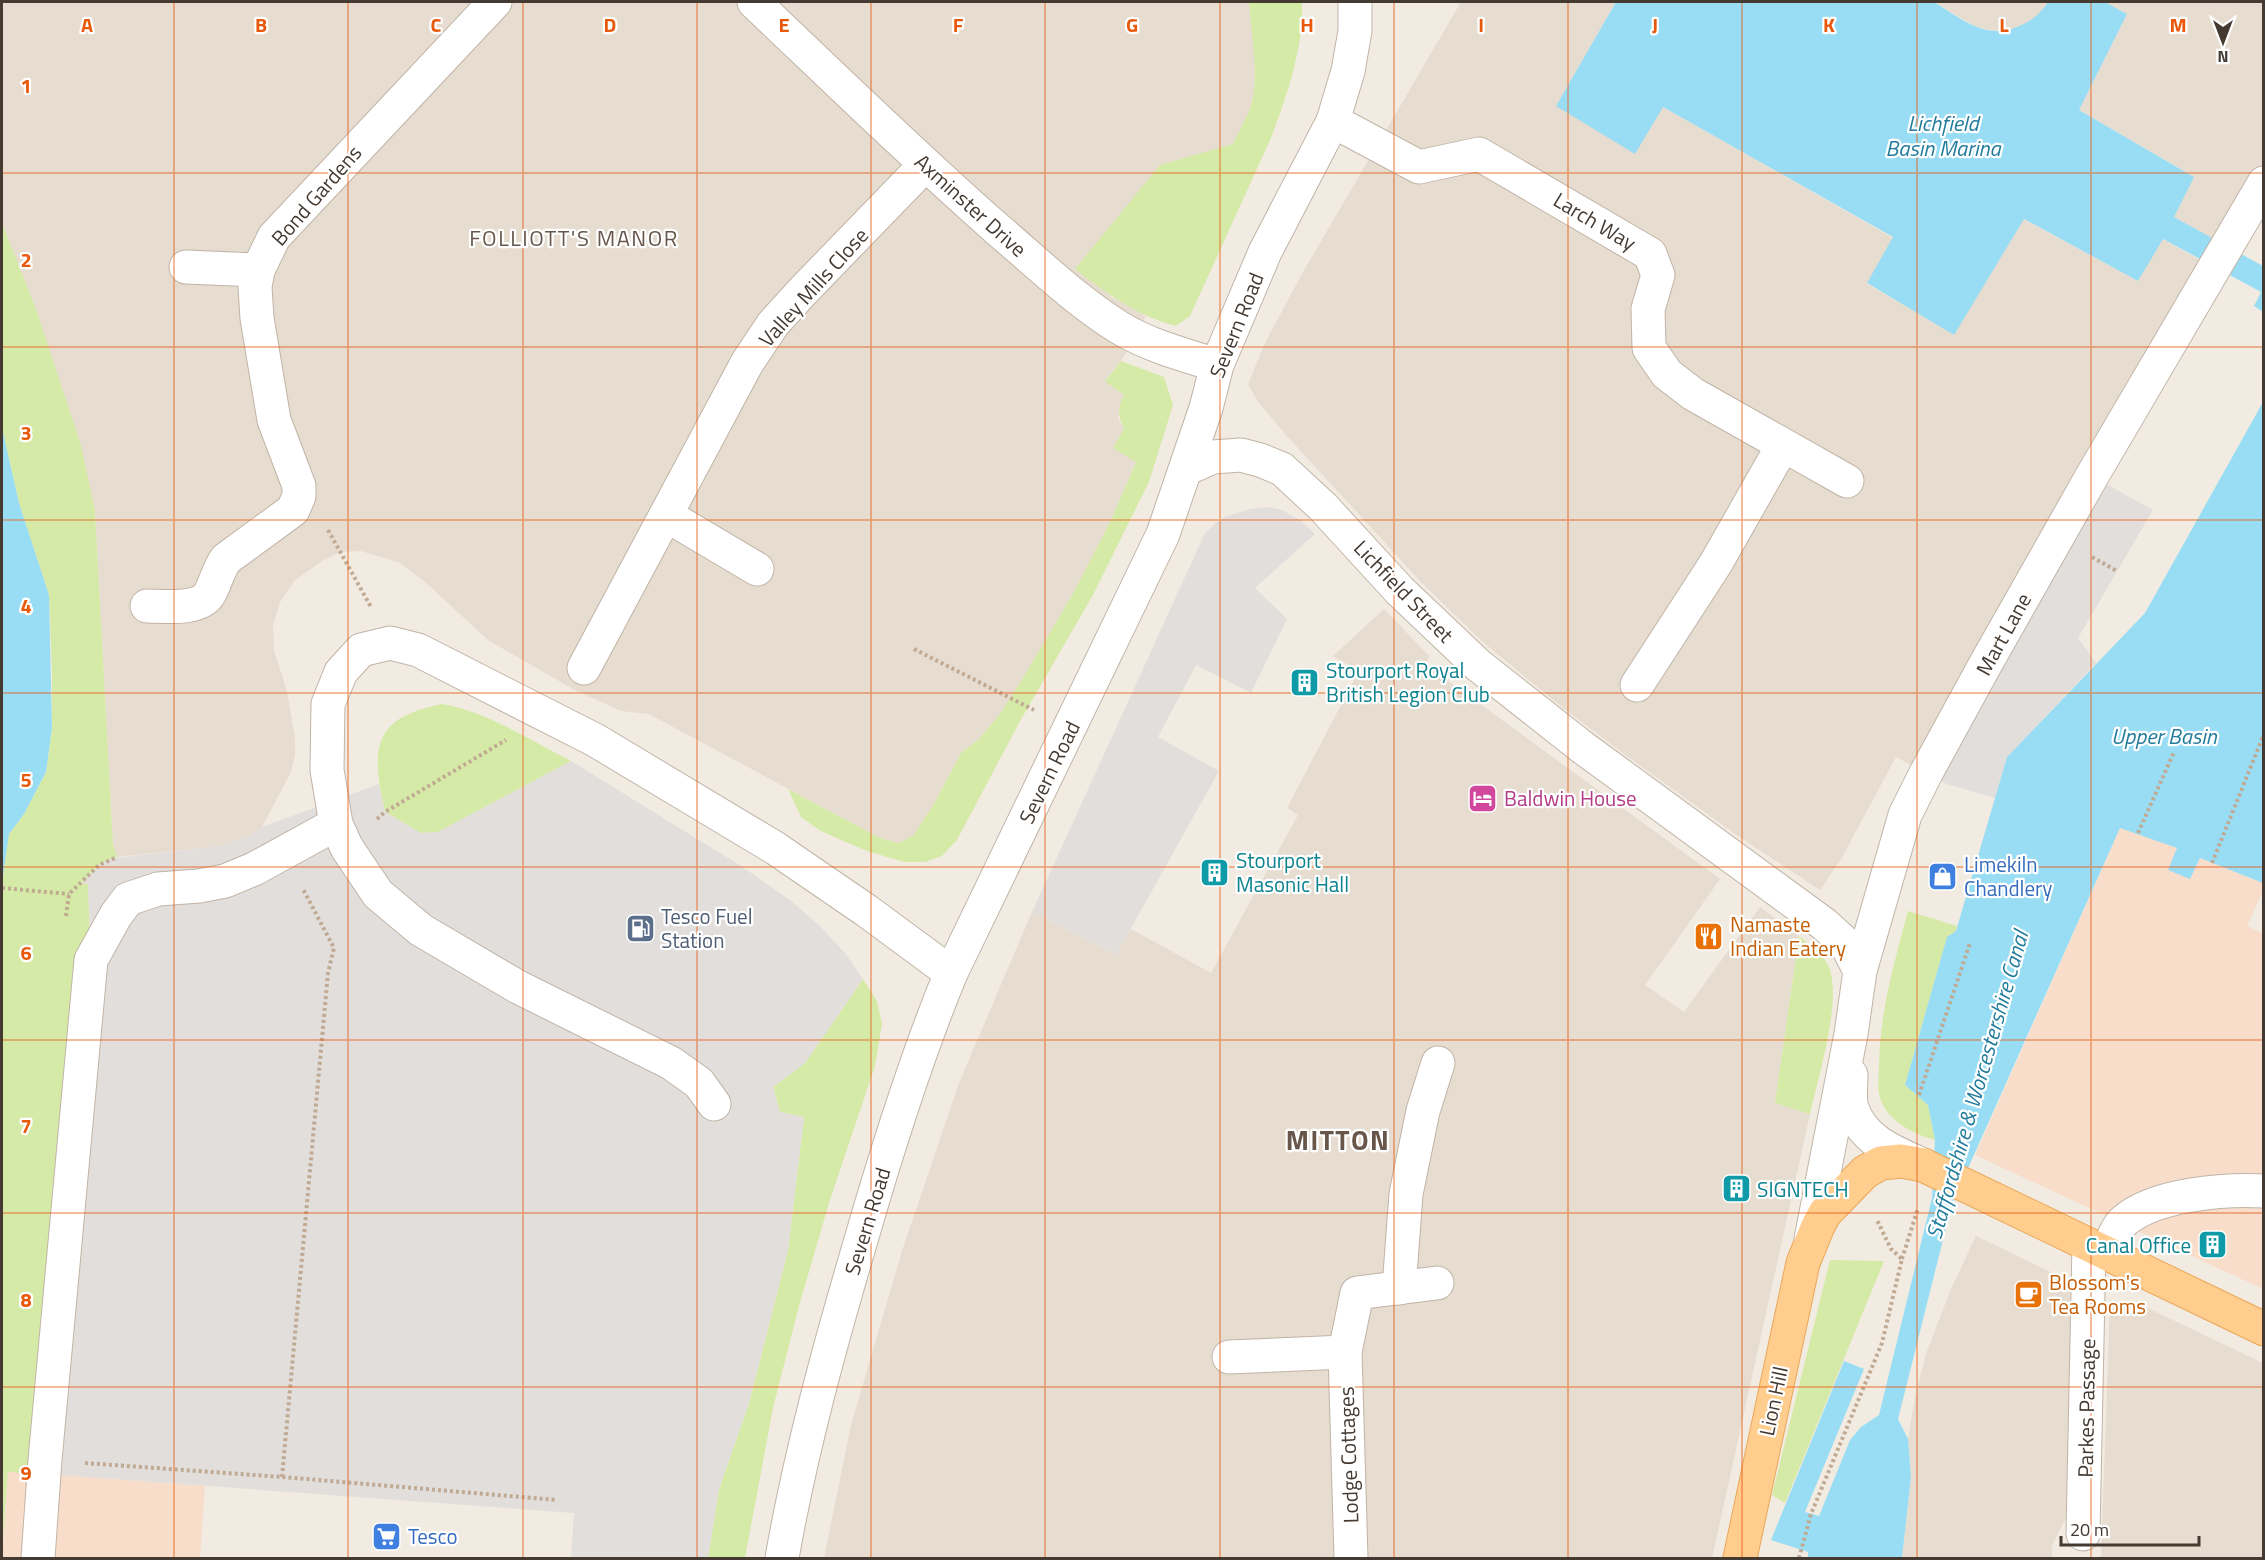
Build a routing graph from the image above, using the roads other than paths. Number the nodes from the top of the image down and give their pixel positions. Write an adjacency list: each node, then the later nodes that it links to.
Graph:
1 (495, 2): 8 (street, Bond Gardens)
2 (754, 2): 5 (street, Axminster Drive)
3 (1355, 2): 4 (street, Severn Road)
4 (1333, 121): 9 (street, Severn Road); 10 (street, Larch Way)
5 (925, 165): 9 (street, Axminster Drive); 13 (street, Valley Mills Close)
6 (2261, 188): 19 (street, Mart Lane)
7 (186, 267): 8 (street)
8 (258, 270): 15 (street, Bond Gardens)
9 (1217, 365): 11 (street, Severn Road)
10 (1783, 446): 12 (street, Larch Way); 17 (street)
11 (1186, 469): 19 (street, Lichfield Street); 20 (street, Severn Road)
12 (1846, 481)
13 (666, 515): 14 (street); 16 (street, Valley Mills Close)
14 (757, 569)
15 (147, 606)
16 (584, 668)
17 (1637, 685)
18 (341, 836): 20 (street); 23 (street); 34 (street)
19 (1860, 971): 21 (street, Lion Hill)
20 (951, 972): 35 (street, Severn Road)
21 (1851, 1034): 24 (street); 26 (street, Lion Hill)
22 (1438, 1063): 29 (street)
23 (714, 1104)
24 (1923, 1165): 26 (main road, Lion Hill); 27 (main road, Lion Hill)
25 (2264, 1191): 27 (street)
26 (1810, 1244): 37 (main road, Lion Hill)
27 (2098, 1249): 30 (main road, Lion Hill); 33 (street, Parkes Passage)
28 (1437, 1283): 29 (street, Lodge Cottages)
29 (1399, 1288): 31 (street, Lodge Cottages)
30 (2264, 1329)
31 (1345, 1352): 32 (street); 36 (street, Lodge Cottages)
32 (1229, 1357)
33 (2083, 1534)
34 (38, 1558)
35 (783, 1558)
36 (1351, 1558)
37 (1740, 1558)

